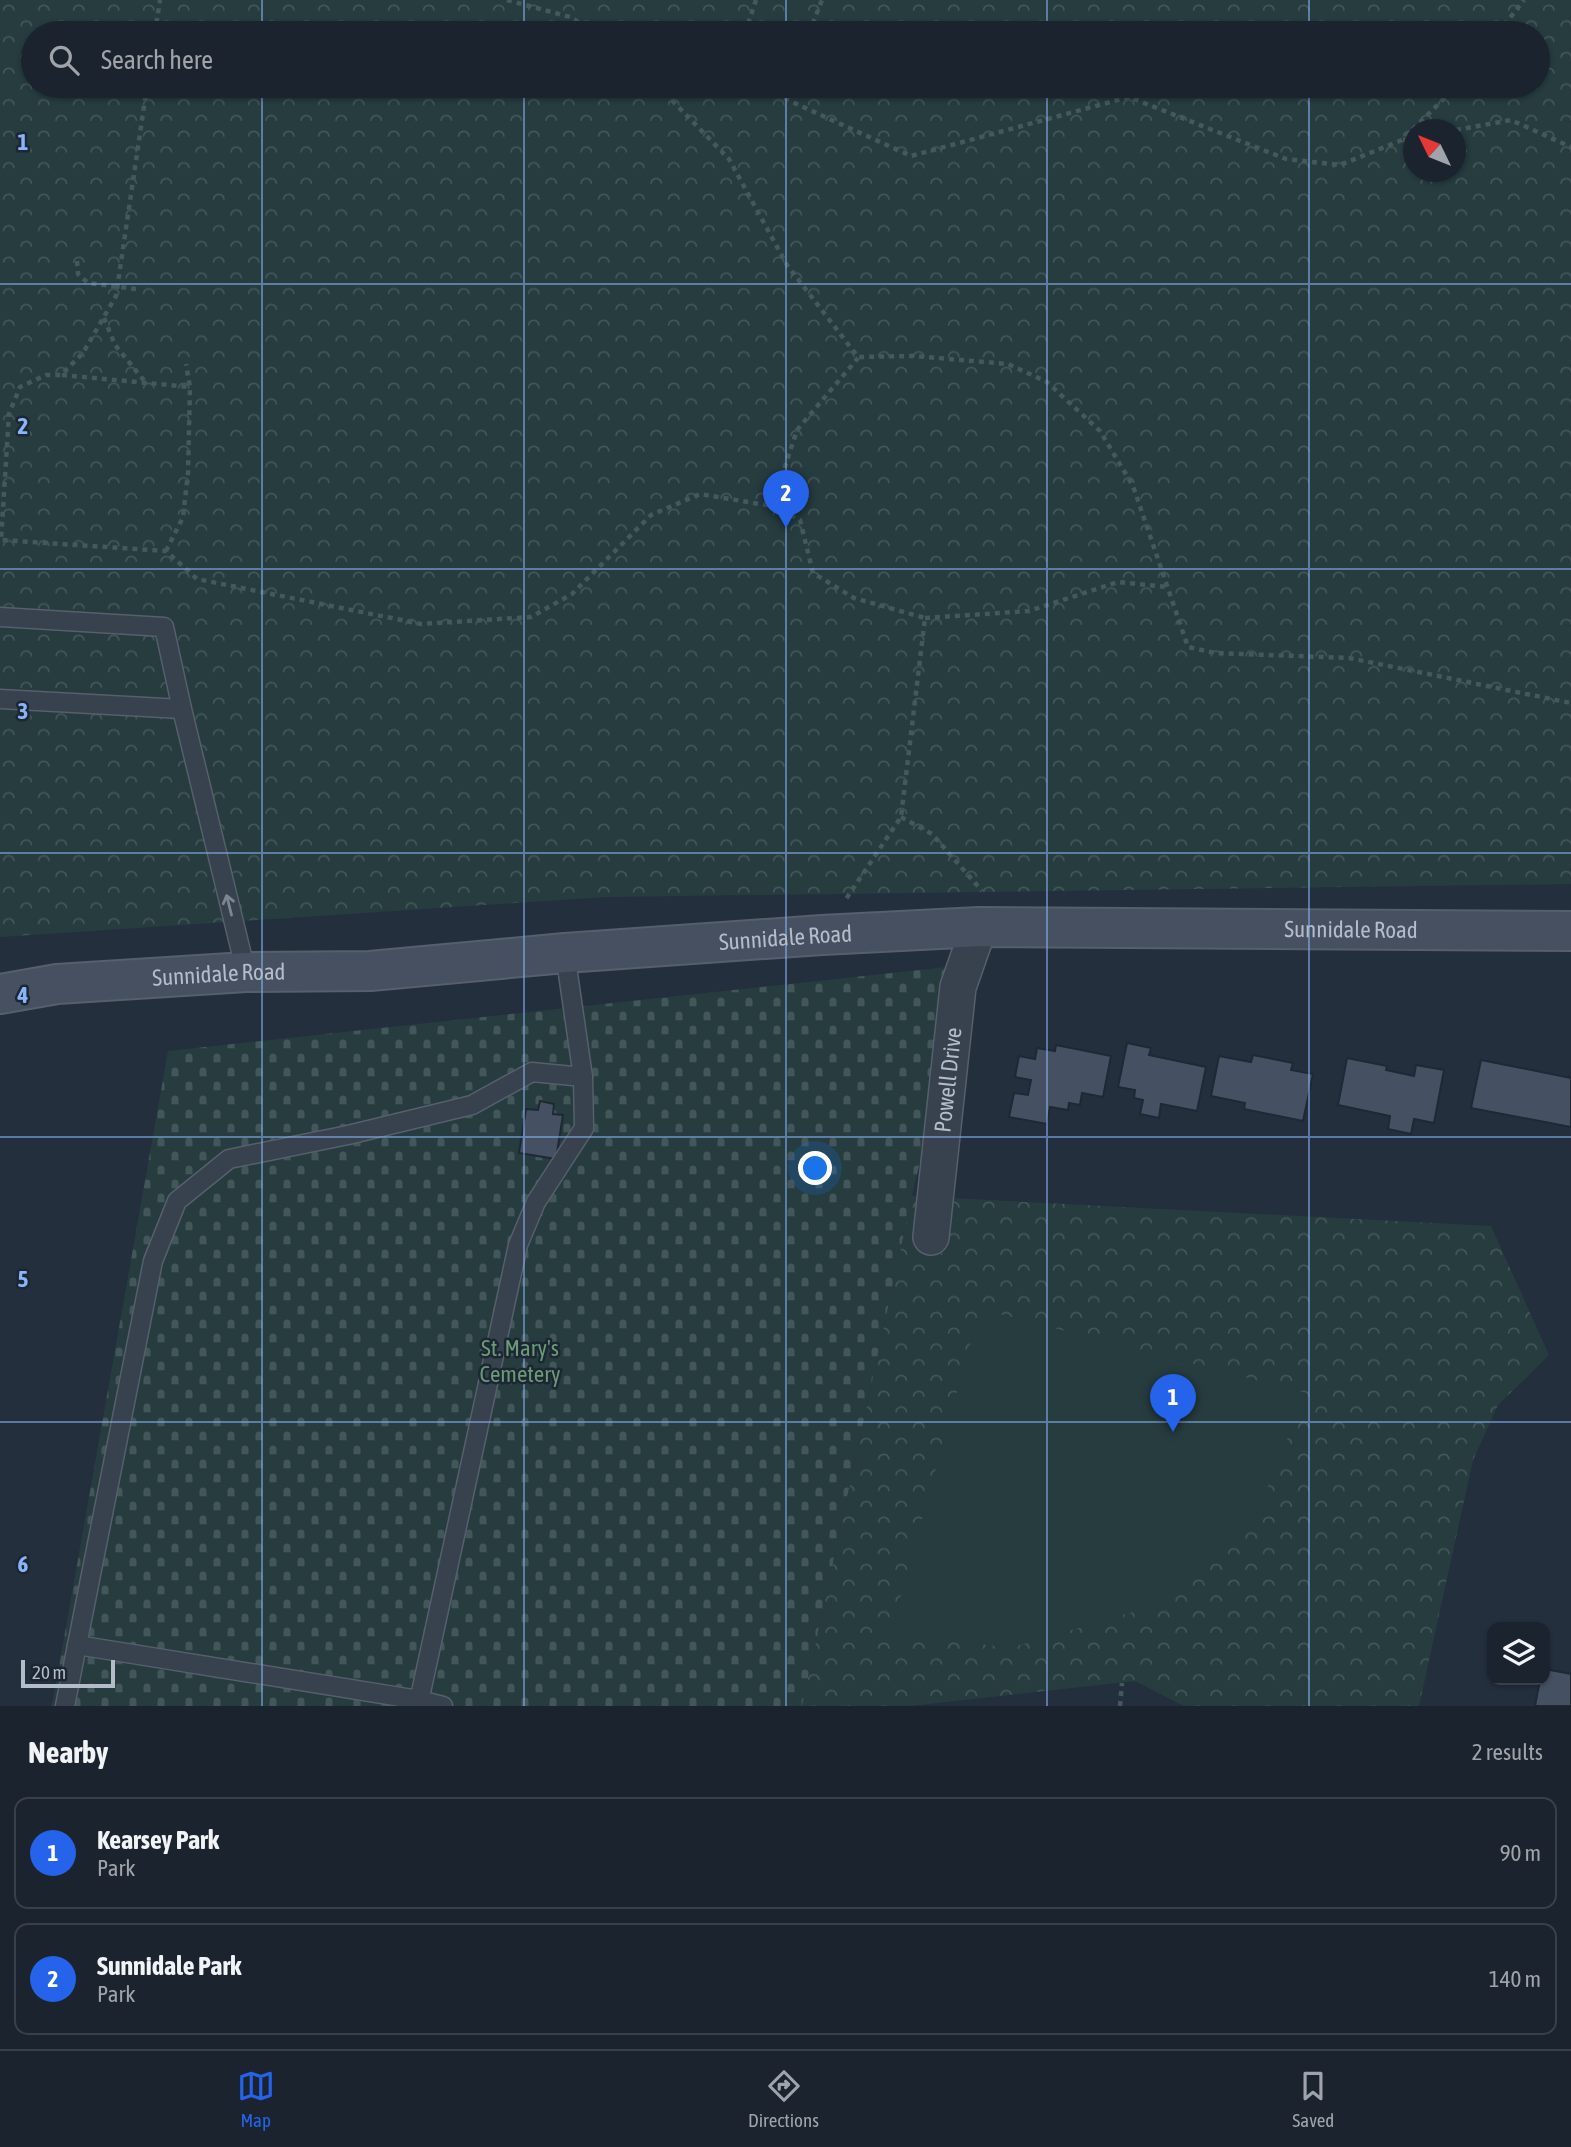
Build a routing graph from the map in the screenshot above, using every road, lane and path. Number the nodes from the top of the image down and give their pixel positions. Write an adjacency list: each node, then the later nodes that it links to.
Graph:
1 (159, 0): 6 (path)
2 (507, 0): 7 (path)
3 (756, 0): 8 (path)
4 (822, 0): 9 (path)
5 (1524, 0): 10 (path)
6 (156, 21)
7 (577, 21)
8 (749, 21)
9 (814, 21)
10 (1507, 21)
11 (145, 98): 21 (path)
12 (670, 98): 24 (path)
13 (783, 98): 14 (path)
14 (1125, 98)
15 (1132, 98): 18 (path)
16 (1445, 98): 18 (path)
17 (1466, 128): 19 (path)
18 (1402, 140)
19 (1571, 147)
20 (77, 261): 21 (path)
21 (117, 287): 22 (path); 23 (path)
22 (136, 289)
23 (104, 317): 26 (path); 27 (path)
24 (858, 357): 29 (path); 31 (path)
25 (186, 363): 28 (path)
26 (61, 374): 27 (path); 30 (path)
27 (147, 384): 28 (path)
28 (190, 387): 30 (path)
29 (772, 506): 30 (path); 33 (path)
30 (166, 551)
31 (1167, 587): 33 (path); 35 (path)
32 (0, 617): 36 (lane)
33 (925, 618): 37 (path)
34 (0, 699): 36 (lane)
35 (1571, 704)
36 (182, 709): 42 (lane, one-way to 36)
37 (901, 817): 38 (path); 40 (path)
38 (997, 928): 39 (main road, Sunnidale Road); 40 (main road, Sunnidale Road); 45 (street, Powell Drive)
39 (1571, 931)
40 (822, 935): 41 (main road, Sunnidale Road)
41 (565, 953): 42 (main road, Sunnidale Road); 44 (lane)
42 (246, 972): 43 (main road, Sunnidale Road)
43 (0, 994)
44 (583, 1077): 46 (lane); 48 (lane)
45 (931, 1237)
46 (77, 1645): 48 (lane); 49 (lane)
47 (1122, 1683): 51 (path)
48 (418, 1703): 50 (lane)
49 (65, 1706)
50 (443, 1706)
51 (1120, 1706)

